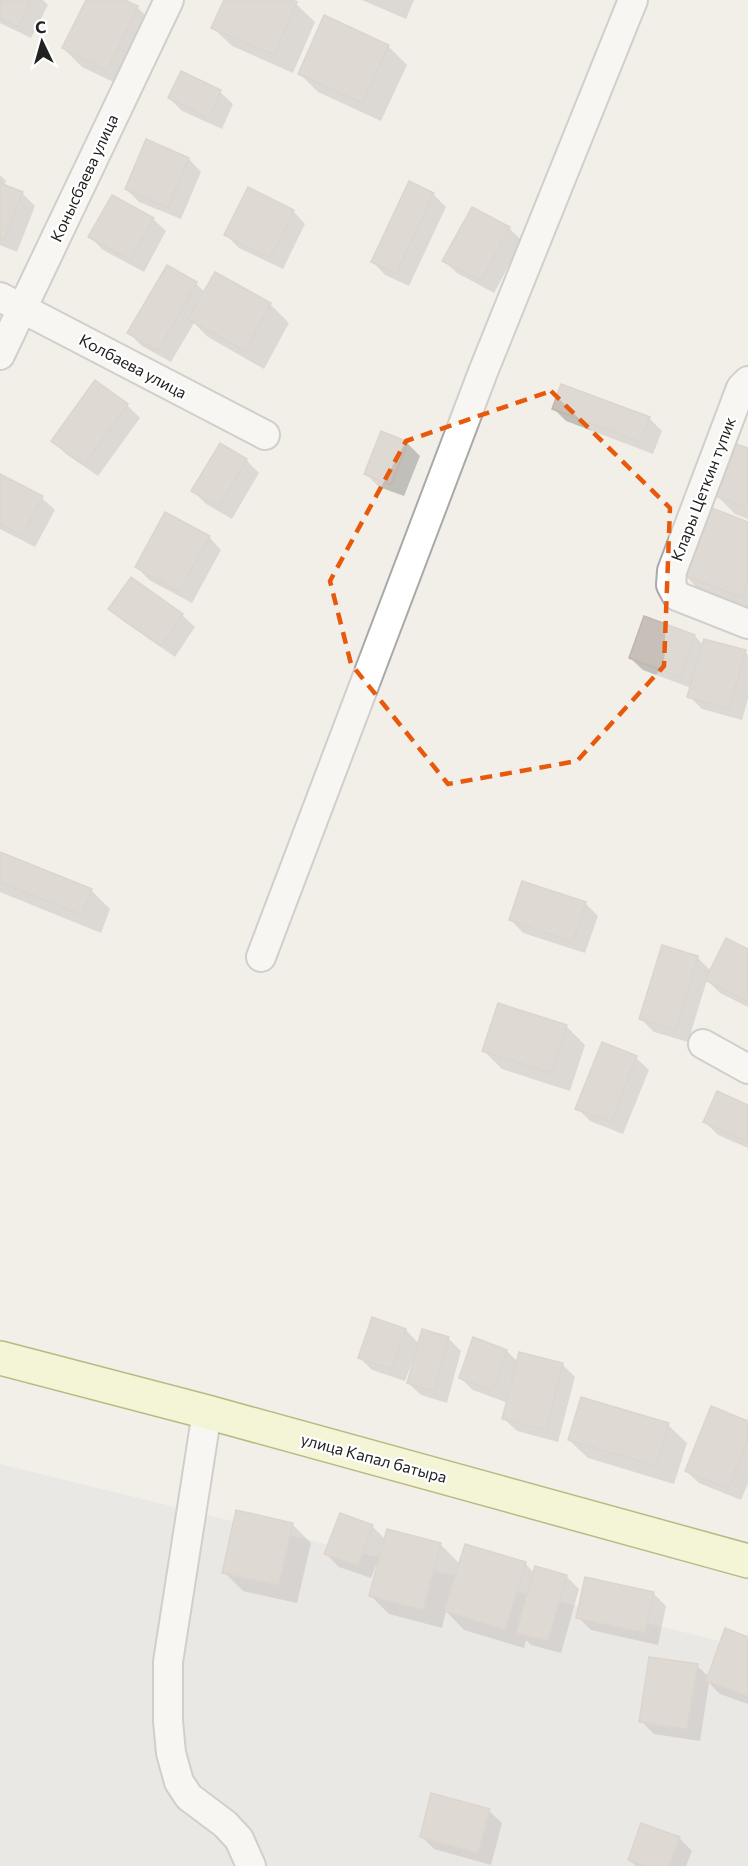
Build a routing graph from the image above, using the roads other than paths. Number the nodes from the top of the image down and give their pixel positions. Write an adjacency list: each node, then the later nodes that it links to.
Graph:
1 (169, 0): 3 (street, Конысбаева улица)
2 (633, 0): 8 (street)
3 (11, 302): 4 (street, Конысбаева улица); 6 (street, Колбаева улица)
4 (0, 355)
5 (748, 381): 7 (street, Клары Цеткин тупик)
6 (265, 435)
7 (748, 624)
8 (261, 957)
9 (703, 1044): 10 (street)
10 (748, 1069)
11 (0, 1358): 12 (main road, улица Капал батыра)
12 (207, 1412): 13 (main road, улица Капал батыра); 14 (street)
13 (748, 1561)
14 (251, 1866)

